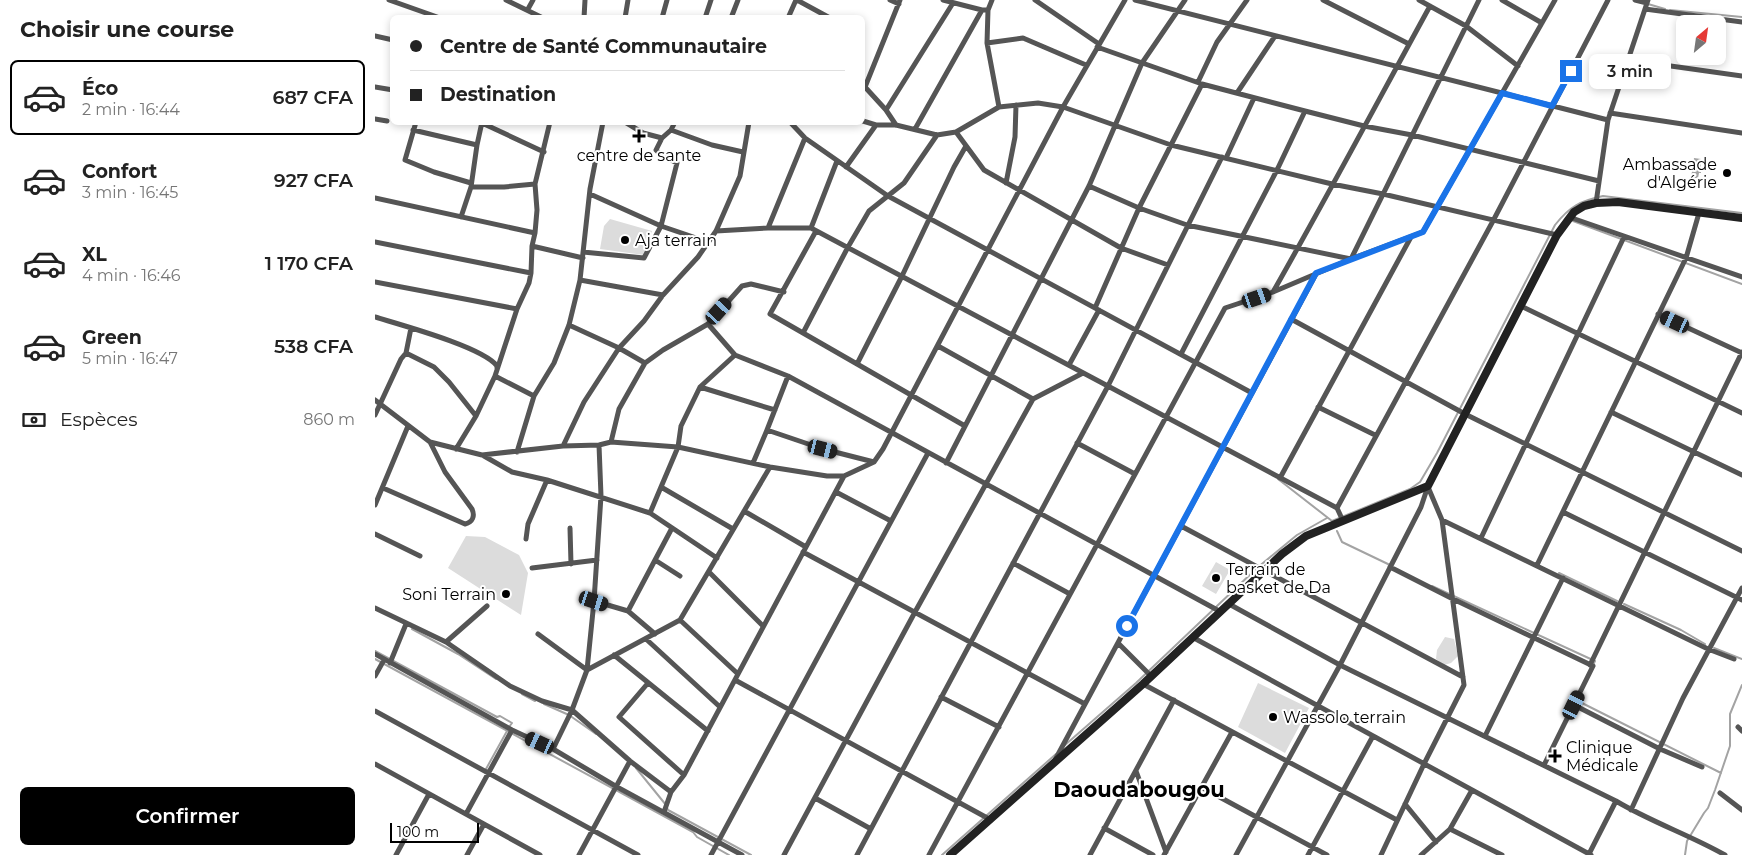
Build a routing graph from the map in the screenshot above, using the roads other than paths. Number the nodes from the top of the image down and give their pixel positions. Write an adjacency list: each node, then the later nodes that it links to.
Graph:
1 (389, 0): 32 (street)
2 (506, 0): 28 (street)
3 (533, 0): 28 (street)
4 (585, 0): 34 (street)
5 (628, 0): 35 (street)
6 (667, 0): 36 (street)
7 (711, 0): 37 (street)
8 (738, 0): 38 (street)
9 (797, 0): 39 (street); 40 (street)
10 (890, 0): 25 (street)
11 (992, 0): 30 (street)
12 (1035, 0): 50 (street)
13 (1125, 0): 50 (street)
14 (1135, 0): 31 (street)
15 (1185, 0): 31 (street)
16 (1247, 0): 43 (street)
17 (1323, 0): 49 (street)
18 (1419, 0): 27 (street)
19 (1479, 0): 44 (street)
20 (1502, 0): 42 (street)
21 (1555, 0): 42 (street)
22 (1608, 0): 67 (street)
23 (1635, 0): 26 (street)
24 (948, 1): 29 (street); 70 (street)
25 (899, 2): 58 (street)
26 (1647, 4): 41 (street); 51 (street)
27 (1429, 6): 44 (street); 49 (street)
28 (528, 10): 33 (street)
29 (982, 10): 30 (street); 90 (street)
30 (988, 10): 48 (street)
31 (1178, 11): 43 (street); 52 (street)
32 (432, 15)
33 (537, 15)
34 (584, 15)
35 (626, 15)
36 (663, 15)
37 (706, 15)
38 (732, 15)
39 (790, 15)
40 (824, 15)
41 (1742, 22)
42 (1542, 23): 55 (street)
43 (1230, 24): 46 (street); 59 (street)
44 (1466, 26): 55 (street); 57 (street)
45 (375, 36): 47 (street)
46 (1275, 36): 54 (street); 63 (street)
47 (390, 39)
48 (987, 43): 53 (street); 68 (street)
49 (1409, 44): 54 (street)
50 (1098, 46): 52 (street); 53 (street)
51 (1628, 60): 56 (street); 72 (street)
52 (1142, 63): 59 (street); 88 (street)
53 (1086, 65): 69 (street)
54 (1396, 66): 57 (street); 89 (street)
55 (1518, 66): 64 (street)
56 (1742, 76)
57 (1441, 78): 64 (street); 96 (street)
58 (865, 82)
59 (1200, 83): 63 (street); 101 (street)
60 (865, 85): 70 (street)
61 (375, 86): 62 (street)
62 (390, 89)
63 (1237, 93): 65 (street)
64 (1502, 93): 67 (street); 102 (street)
65 (1254, 98): 71 (street); 105 (street)
66 (1016, 105): 68 (street); 69 (street); 111 (street)
67 (1552, 106): 74 (street); 107 (street)
68 (999, 107): 93 (street)
69 (1063, 107): 88 (street); 116 (street)
70 (887, 110): 87 (street)
71 (1305, 111): 89 (street); 109 (street)
72 (1610, 113): 74 (street); 94 (street)
73 (375, 119): 75 (street)
74 (1608, 120): 110 (street)
75 (387, 121)
76 (865, 121): 77 (street)
77 (876, 124): 87 (street); 108 (street)
78 (414, 125): 91 (street)
79 (482, 125): 99 (street)
80 (486, 125): 103 (street)
81 (549, 125): 103 (street)
82 (602, 125): 117 (street)
83 (630, 125): 97 (street)
84 (674, 125): 92 (street)
85 (748, 125): 104 (street)
86 (793, 125): 98 (street)
87 (896, 125): 90 (street)
88 (1115, 126): 101 (street); 115 (street)
89 (1364, 126): 96 (street); 113 (street)
90 (915, 129): 95 (street)
91 (413, 130): 99 (street); 114 (street)
92 (671, 130): 97 (street); 104 (street)
93 (956, 132): 95 (street); 100 (street)
94 (1742, 133)
95 (937, 135): 119 (street)
96 (1412, 135): 102 (street); 118 (street)
97 (662, 138): 132 (street)
98 (805, 138): 106 (street); 133 (street)
99 (477, 145): 114 (street)
100 (965, 146): 111 (street); 127 (street)
101 (1171, 146): 105 (street); 122 (street)
102 (1470, 149): 107 (street); 123 (street)
103 (544, 152): 112 (street)
104 (743, 152): 135 (street)
105 (1224, 158): 109 (street); 131 (street)
106 (837, 160): 108 (street); 134 (street)
107 (1523, 162): 110 (street); 130 (street)
108 (846, 167): 119 (street)
109 (1277, 170): 113 (street); 138 (street)
110 (1599, 181): 121 (street)
111 (1006, 183): 116 (street)
112 (535, 184): 114 (street); 136 (street)
113 (1332, 184): 118 (street); 146 (street)
114 (471, 185): 125 (street)
115 (1089, 186): 122 (street); 129 (street)
116 (1019, 190): 129 (street); 147 (street)
117 (590, 194): 132 (street); 148 (street)
118 (1383, 194): 123 (street); 150 (street)
119 (888, 196): 127 (street); 144 (street)
120 (375, 198): 125 (street)
121 (1596, 203): 124 (street); 126 (street)
122 (1139, 208): 131 (street); 145 (street)
123 (1437, 208): 130 (street); 139 (street)
124 (1699, 213): 128 (street); 149 (street)
125 (461, 217): 136 (street)
126 (1569, 217): 137 (street); 140 (street)
127 (929, 218): 147 (street); 154 (street)
128 (1742, 218)
129 (1073, 220): 145 (street); 156 (street)
130 (1493, 221): 137 (street); 192 (street)
131 (1187, 225): 138 (street); 151 (street)
132 (661, 226): 142 (street); 148 (street)
133 (768, 228): 134 (street); 135 (street)
134 (814, 229): 144 (street); 159 (street)
135 (716, 231): 142 (street)
136 (535, 232): 143 (street)
137 (1557, 235): 163 (street)
138 (1243, 236): 146 (street); 181 (street)
139 (1411, 237): 150 (street); 178 (street)
140 (1624, 237): 149 (street); 174 (street)
141 (375, 242): 152 (street)
142 (708, 242): 161 (street)
143 (531, 246): 148 (street); 152 (street)
144 (848, 247): 154 (street); 173 (street)
145 (1121, 248): 151 (street); 165 (street)
146 (1298, 249): 150 (street); 160 (street)
147 (988, 250): 156 (street); 162 (street)
148 (583, 255): 157 (street)
149 (1686, 258): 155 (street); 166 (street)
150 (1351, 259): 153 (street)
151 (1167, 265): 172 (street)
152 (531, 273): 164 (street)
153 (1316, 273): 160 (street); 168 (street)
154 (902, 276): 162 (street); 186 (street)
155 (1742, 277)
156 (1041, 279): 165 (street); 175 (street)
157 (580, 280): 161 (street); 170 (street)
158 (375, 282): 164 (street)
159 (783, 292): 169 (street); 173 (street)
160 (1273, 292): 183 (street)
161 (663, 295): 177 (street)
162 (958, 306): 175 (street); 176 (street)
163 (1521, 306): 174 (street); 206 (street)
164 (517, 309): 189 (street)
165 (1097, 309): 172 (street); 187 (street)
166 (1659, 314): 180 (street); 184 (street)
167 (375, 317): 171 (street)
168 (1291, 319): 178 (street); 195 (street)
169 (708, 324): 182 (street); 185 (street)
170 (569, 325): 177 (street); 196 (street)
171 (411, 328): 179 (street); 189 (street)
172 (1135, 330): 181 (street); 193 (street)
173 (803, 333): 186 (street)
174 (1578, 334): 184 (street); 218 (street)
175 (1012, 335): 187 (street); 191 (street)
176 (938, 346): 191 (street); 197 (street)
177 (619, 348): 185 (street); 220 (street)
178 (1349, 351): 192 (street); 202 (street)
179 (406, 353): 201 (street); 208 (street)
180 (1742, 353): 200 (street)
181 (1181, 354): 183 (street)
182 (735, 355): 190 (street); 194 (street)
183 (1196, 362): 195 (street); 209 (street)
184 (1635, 362): 200 (street); 204 (street)
185 (645, 363): 216 (street)
186 (857, 364): 197 (street)
187 (1069, 365): 188 (street)
188 (1083, 373): 193 (street); 198 (street)
189 (495, 376): 196 (street); 208 (street)
190 (787, 376): 203 (street); 213 (street)
191 (991, 376): 198 (street); 211 (street)
192 (1405, 381): 206 (street); 214 (street)
193 (1107, 386): 209 (street); 217 (street)
194 (700, 387): 203 (street); 221 (street)
195 (1252, 393): 222 (street)
196 (534, 396): 224 (street)
197 (911, 396): 211 (street); 213 (street)
198 (1033, 399): 238 (street)
199 (375, 400): 201 (street)
200 (1718, 402): 205 (street); 225 (street)
201 (381, 404): 207 (street); 210 (street)
202 (1319, 406): 214 (street); 236 (street)
203 (775, 410): 212 (street)
204 (1611, 412): 225 (street); 232 (street)
205 (1742, 413)
206 (1465, 414): 218 (street); 239 (street)
207 (375, 415)
208 (476, 416): 223 (street)
209 (1166, 417): 222 (street); 233 (street)
210 (408, 426): 215 (street); 241 (street)
211 (965, 426): 229 (street)
212 (767, 430): 228 (street); 230 (street)
213 (892, 434): 226 (street); 228 (street)
214 (1375, 435): 245 (street)
215 (430, 442): 223 (street); 241 (street)
216 (611, 442): 219 (street); 221 (street)
217 (1077, 443): 233 (street); 250 (street)
218 (1526, 444): 232 (street); 259 (street)
219 (599, 445): 220 (street); 243 (street)
220 (563, 446): 224 (street)
221 (678, 447): 230 (street); 240 (street)
222 (1223, 447): 236 (street); 254 (street)
223 (456, 449): 227 (street)
224 (517, 452): 227 (street)
225 (1694, 452): 234 (street); 247 (street)
226 (928, 453): 229 (street); 253 (street)
227 (483, 455): 237 (street)
228 (874, 462): 235 (street)
229 (947, 463): 238 (street)
230 (753, 464): 231 (street)
231 (770, 467): 235 (street); 246 (street)
232 (1583, 471): 247 (street); 249 (street)
233 (1135, 474): 261 (street)
234 (1742, 475)
235 (844, 476): 242 (street)
236 (1280, 478): 245 (street)
237 (547, 480): 243 (street); 260 (street)
238 (985, 484): 250 (street); 290 (street)
239 (1428, 486): 251 (street); 252 (street); 272 (street)
240 (661, 487): 248 (street); 257 (street)
241 (383, 488): 244 (street)
242 (836, 492): 253 (street); 262 (street)
243 (601, 496): 248 (street); 267 (street)
244 (375, 505)
245 (1337, 508): 251 (street)
246 (744, 511): 257 (street); 262 (street)
247 (1665, 511): 263 (street); 264 (street)
248 (649, 512): 256 (street)
249 (1563, 512): 264 (street); 271 (street)
250 (1039, 514): 261 (street); 269 (street)
251 (1343, 520): 274 (street)
252 (1442, 520): 259 (street); 283 (street)
253 (891, 521): 279 (street)
254 (1181, 526): 274 (street); 277 (street)
255 (570, 528): 270 (street)
256 (672, 528): 266 (street); 268 (street)
257 (733, 529): 266 (street)
258 (375, 534): 265 (street)
259 (1481, 538): 271 (street)
260 (526, 539)
261 (1097, 545): 277 (street); 281 (street)
262 (805, 550): 279 (street); 295 (street)
263 (1742, 550)
264 (1645, 551): 282 (street); 286 (street)
265 (420, 556)
266 (717, 558): 275 (street)
267 (597, 560): 270 (street); 284 (street)
268 (655, 560): 276 (street); 289 (street)
269 (1013, 563): 281 (street); 302 (street)
270 (571, 564): 273 (street)
271 (1537, 565): 278 (street)
272 (1390, 567): 283 (street); 293 (street)
273 (532, 568)
274 (1264, 570): 285 (street); 293 (street)
275 (709, 572): 292 (street); 295 (street)
276 (680, 576)
277 (1154, 576): 291 (street); 303 (street)
278 (1563, 578): 286 (street); 298 (street)
279 (858, 582): 290 (street); 326 (street)
280 (1742, 588): 282 (street)
281 (1070, 594): 312 (street)
282 (1740, 598): 304 (street)
283 (1453, 599): 298 (street); 316 (street)
284 (594, 601): 289 (street); 311 (street)
285 (1229, 604): 291 (street); 309 (street)
286 (1619, 604): 304 (street); 310 (street)
287 (487, 606): 301 (street)
288 (375, 608): 294 (street)
289 (628, 612): 297 (street)
290 (915, 612): 302 (street); 335 (street)
291 (1221, 612): 299 (street)
292 (680, 620): 297 (street); 315 (street)
293 (1361, 623): 309 (street); 316 (street)
294 (406, 624): 301 (street); 308 (street)
295 (763, 626): 315 (street)
296 (538, 634): 311 (street)
297 (655, 634): 300 (street)
298 (1534, 637): 310 (street); 334 (street)
299 (1193, 638): 314 (street); 324 (street)
300 (646, 639): 306 (street); 323 (street)
301 (446, 642): 325 (street)
302 (970, 642): 312 (street); 319 (street)
303 (1118, 643): 314 (street); 321 (street)
304 (1708, 648): 307 (street); 337 (street)
305 (375, 654): 308 (street)
306 (614, 656): 311 (street); 317 (street)
307 (1734, 659)
308 (387, 661): 313 (street); 330 (street)
309 (1340, 665): 324 (street); 328 (street)
310 (1590, 665): 322 (street)
311 (587, 670): 325 (street)
312 (1028, 673): 321 (street); 329 (street)
313 (375, 676)
314 (1151, 676): 318 (street)
315 (736, 677): 323 (street); 326 (street)
316 (1463, 677): 328 (street)
317 (648, 683): 331 (street); 348 (street)
318 (1143, 684): 320 (street); 344 (street)
319 (941, 696): 329 (street); 345 (street)
320 (1174, 700): 332 (street); 346 (street)
321 (1085, 704): 344 (street)
322 (1574, 705): 337 (street); 342 (street)
323 (720, 706): 331 (street)
324 (1317, 706): 333 (street); 339 (street)
325 (572, 710): 336 (street); 338 (street)
326 (789, 710): 335 (street); 372 (street)
327 (375, 712): 347 (street)
328 (1447, 718): 334 (street); 341 (street)
329 (999, 727): 358 (street)
330 (512, 730): 336 (street); 347 (street)
331 (708, 730): 348 (street)
332 (1232, 732): 339 (street); 350 (street)
333 (1373, 736): 341 (street); 352 (street)
334 (1485, 736): 342 (street)
335 (846, 741): 345 (street); 356 (street)
336 (553, 749): 349 (street)
337 (1661, 749): 343 (street); 360 (street)
338 (630, 761): 349 (street); 353 (street)
339 (1287, 761): 352 (street); 364 (street)
340 (375, 764): 355 (street)
341 (1424, 764): 351 (street); 359 (street)
342 (1544, 765): 357 (street)
343 (1702, 767)
344 (1050, 768): 365 (street)
345 (901, 771): 358 (street); 368 (street)
346 (1136, 771): 369 (street); 375 (street)
347 (488, 773): 363 (street); 371 (street)
348 (684, 775): 353 (street)
349 (617, 786): 362 (street); 371 (street)
350 (1201, 787): 364 (street); 375 (street)
351 (1471, 790): 370 (street); 376 (street)
352 (1343, 791): 366 (street); 374 (street)
353 (671, 792): 362 (street)
354 (1720, 793): 361 (street)
355 (429, 794): 363 (street); 377 (street)
356 (815, 798): 368 (street); 384 (street)
357 (1616, 801): 360 (street); 376 (street)
358 (958, 802): 365 (street); 386 (street)
359 (1405, 804): 366 (street); 373 (street)
360 (1631, 810): 396 (street)
361 (1742, 810)
362 (664, 812): 372 (street)
363 (466, 814): 367 (street)
364 (1257, 817): 374 (street); 390 (street)
365 (991, 820): 387 (street)
366 (1397, 820): 393 (street)
367 (484, 824): 378 (street); 379 (street)
368 (871, 828): 385 (street)
369 (1104, 828): 388 (street); 389 (street)
370 (1450, 829): 373 (street); 395 (street)
371 (593, 830): 380 (street); 381 (street)
372 (718, 842): 382 (street); 383 (street)
373 (1436, 842): 394 (street)
374 (1313, 847): 391 (street); 392 (street)
375 (1165, 853)
376 (1590, 854)
377 (396, 855)
378 (467, 855)
379 (540, 855)
380 (579, 855)
381 (638, 855)
382 (711, 855)
383 (742, 855)
384 (784, 855)
385 (857, 855)
386 (929, 855)
387 (950, 855)
388 (1090, 855)
389 (1153, 855)
390 (1236, 855)
391 (1309, 855)
392 (1327, 855)
393 (1381, 855)
394 (1421, 855)
395 (1502, 855)
396 (1725, 855)

